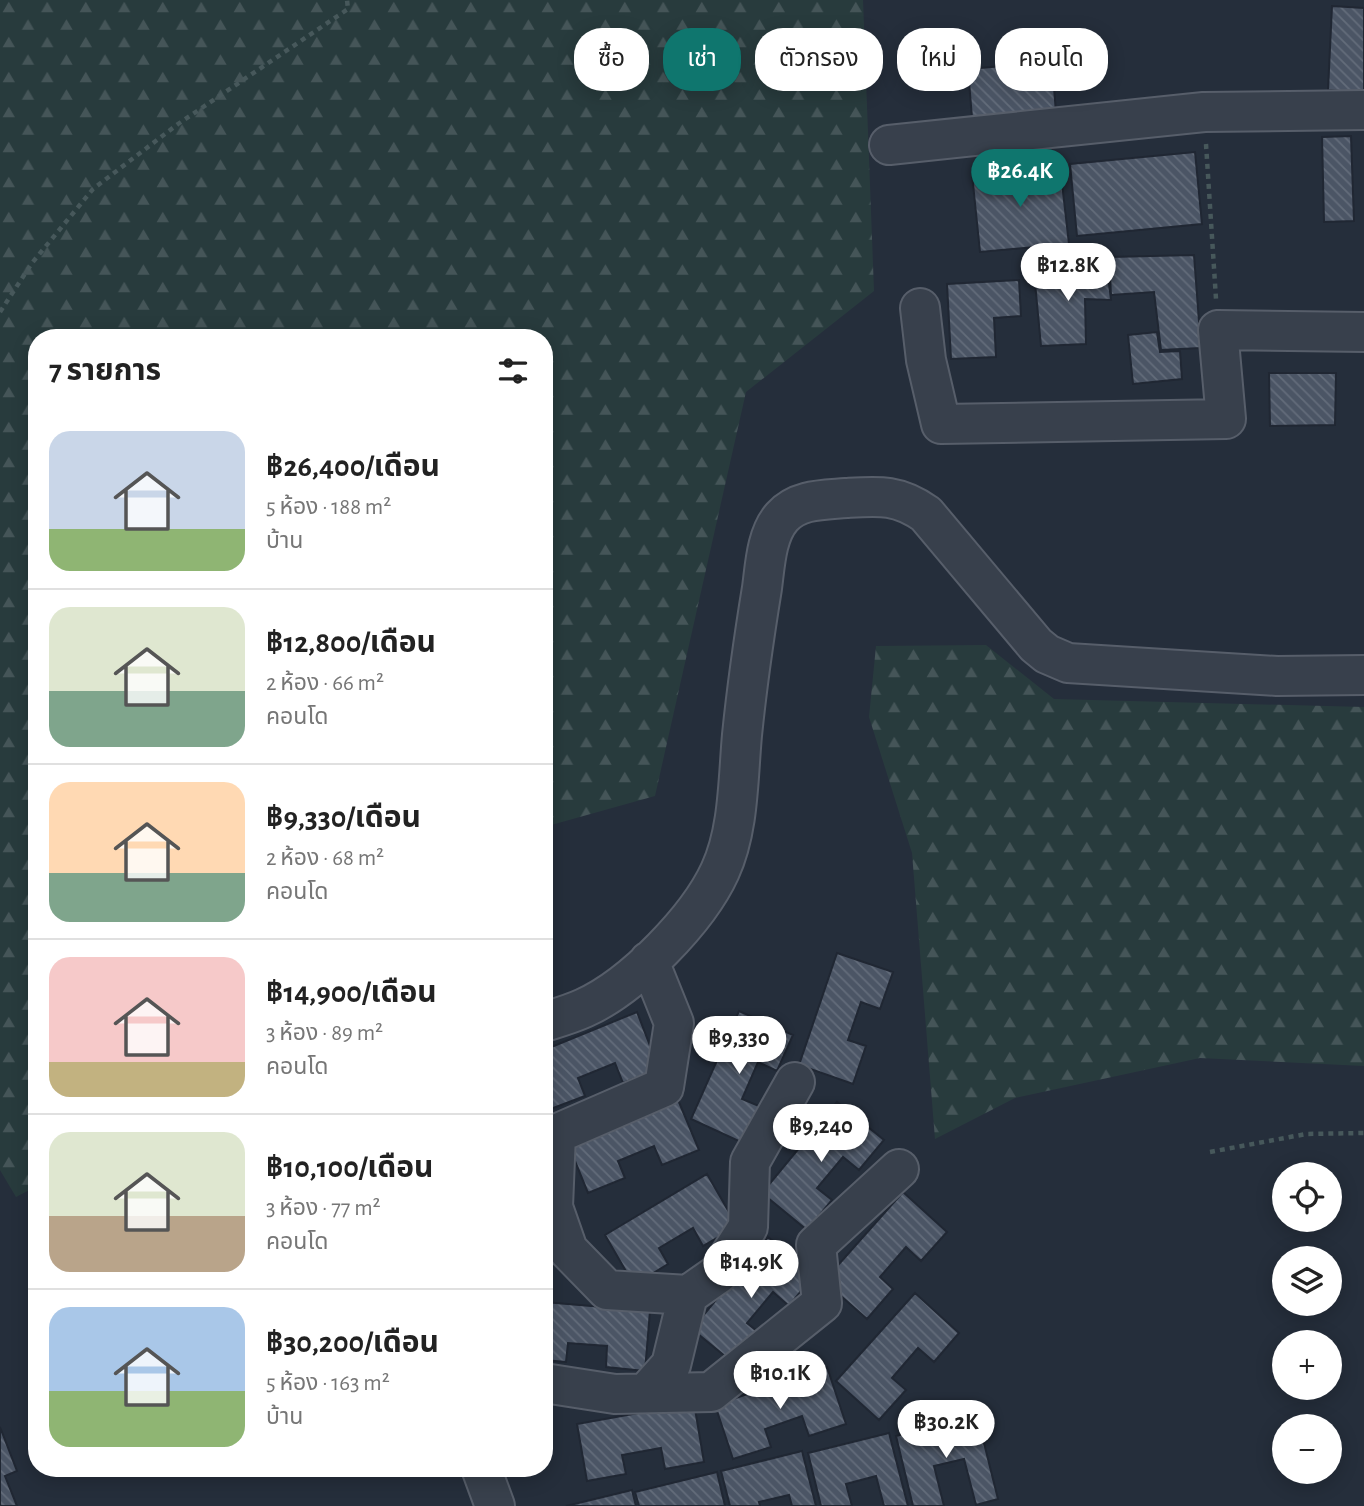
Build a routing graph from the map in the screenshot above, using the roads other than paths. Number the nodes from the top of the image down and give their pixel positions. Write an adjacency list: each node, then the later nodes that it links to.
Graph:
1 (1364, 110): 2 (street)
2 (889, 145)
3 (920, 308): 4 (street)
4 (1364, 332)
5 (1364, 675): 6 (street)
6 (649, 961): 7 (street); 10 (street)
7 (553, 1019)
8 (795, 1082): 10 (street)
9 (899, 1169): 12 (street)
10 (688, 1295): 12 (street)
11 (553, 1384): 12 (street)
12 (646, 1393)
13 (484, 1477): 14 (street)
14 (495, 1506)

